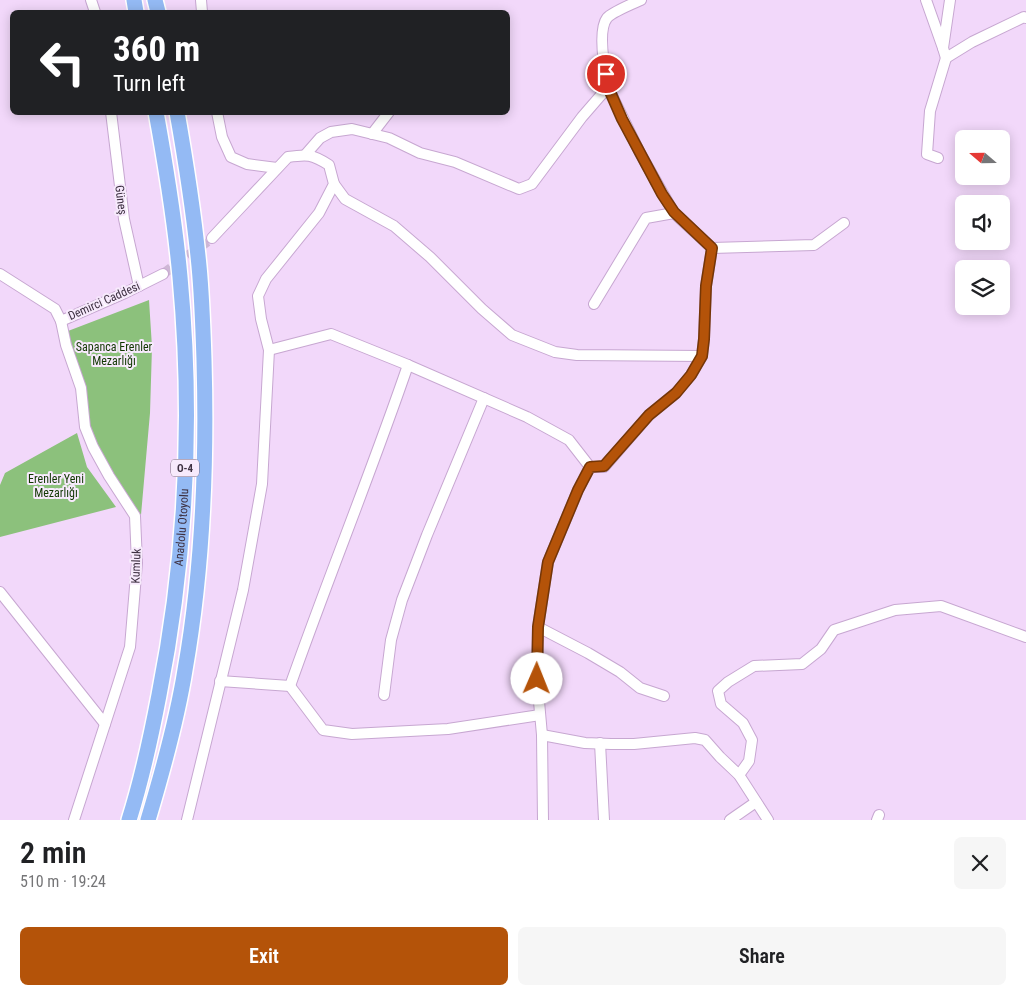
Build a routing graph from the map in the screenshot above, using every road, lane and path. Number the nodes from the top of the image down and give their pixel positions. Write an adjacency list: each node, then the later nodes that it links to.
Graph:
1 (641, 0): 6 (street)
2 (926, 0): 5 (street)
3 (950, 0): 5 (street)
4 (1026, 18): 5 (street)
5 (945, 53): 14 (street)
6 (608, 87): 12 (street); 17 (street)
7 (111, 115): 23 (street, Güneş)
8 (157, 115): 45 (highway, Anadolu Otoyolu / O-4)
9 (178, 115): 46 (highway, Anadolu Otoyolu / O-4)
10 (218, 115): 15 (street)
11 (387, 115): 12 (street)
12 (372, 134): 13 (street)
13 (306, 154): 15 (street); 16 (street)
14 (938, 158)
15 (278, 168): 19 (street)
16 (334, 184): 26 (street); 27 (street)
17 (674, 212): 20 (street); 24 (street)
18 (844, 223): 20 (street)
19 (212, 238)
20 (712, 248): 27 (street)
21 (0, 274): 25 (street, Demirci Caddesi)
22 (163, 274): 23 (street, Demirci Caddesi)
23 (139, 286): 25 (street, Demirci Caddesi)
24 (594, 304)
25 (61, 321): 39 (street, Kumluk)
26 (269, 350): 28 (street); 34 (street)
27 (702, 356): 30 (street)
28 (408, 365): 29 (street); 35 (street)
29 (484, 398): 30 (street); 36 (street)
30 (590, 467): 32 (street)
31 (0, 592): 39 (street)
32 (538, 627): 37 (street); 38 (street)
33 (1026, 636): 42 (street)
34 (220, 681): 35 (street); 47 (street)
35 (290, 686): 38 (street)
36 (384, 695)
37 (664, 696)
38 (540, 715): 40 (street)
39 (105, 724): 44 (street, Kumluk)
40 (542, 735): 41 (street); 48 (street)
41 (600, 743): 42 (street); 49 (street)
42 (739, 775): 43 (street)
43 (756, 802): 50 (street); 51 (street)
44 (74, 820)
45 (129, 820)
46 (148, 820)
47 (187, 820)
48 (543, 820)
49 (604, 820)
50 (730, 820)
51 (768, 820)

